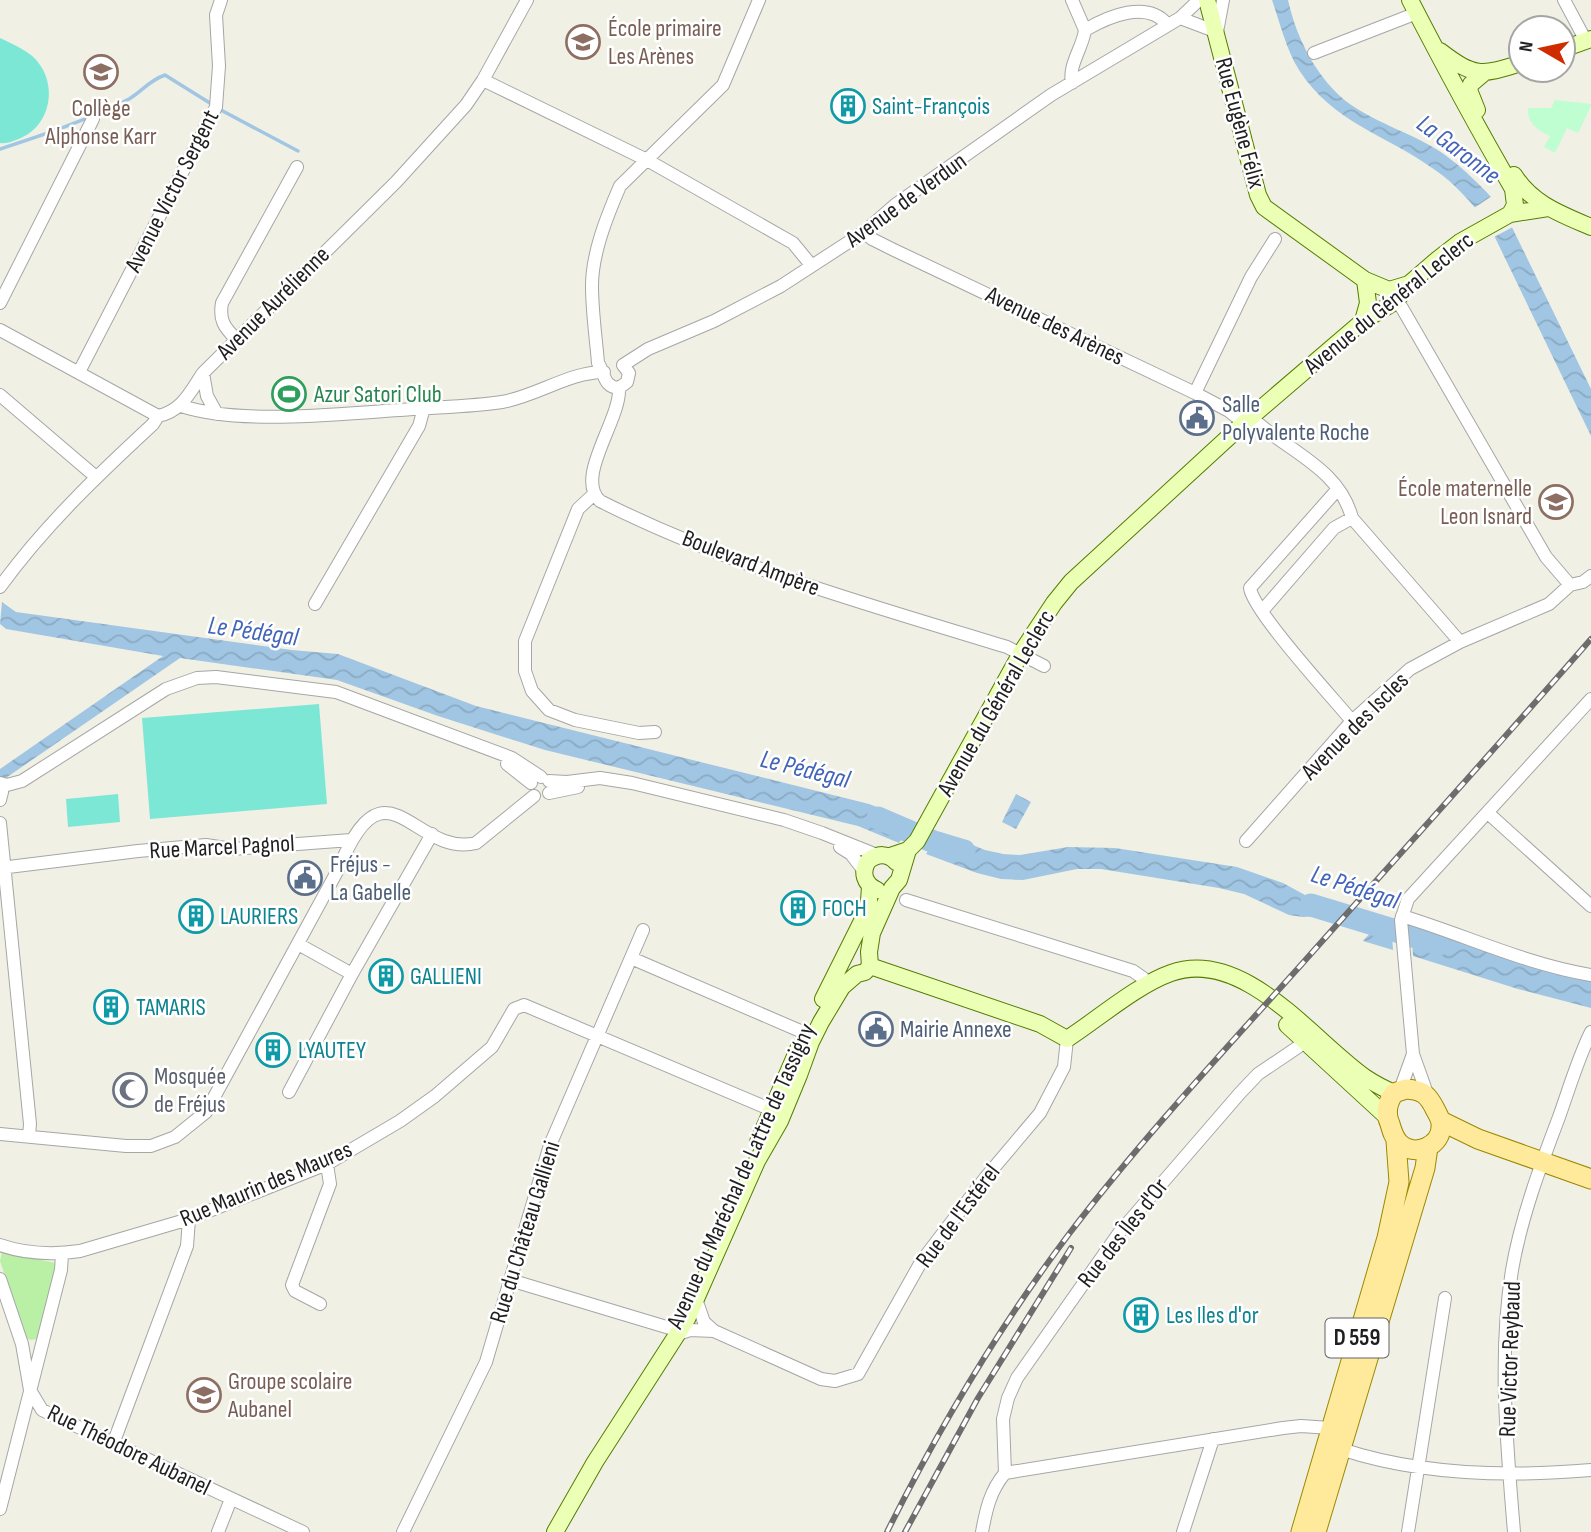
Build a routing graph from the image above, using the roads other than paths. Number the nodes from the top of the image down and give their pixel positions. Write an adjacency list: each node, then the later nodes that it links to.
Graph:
1 (221, 0): 39 (street, Avenue Victor Sergent)
2 (527, 0): 19 (street, Avenue Aurélienne)
3 (759, 0): 23 (street)
4 (1072, 0): 12 (street)
5 (1199, 0): 10 (street, Avenue de Verdun)
6 (1207, 0): 13 (main road, Rue Eugène Félix)
7 (1223, 0): 13 (street)
8 (1564, 0): 14 (street)
9 (1414, 7): 15 (main road); 16 (street)
10 (1180, 18): 11 (street, Avenue de Verdun); 13 (street)
11 (1167, 24): 12 (street); 20 (street, Avenue de Verdun)
12 (1085, 30): 20 (street)
13 (1217, 33): 31 (main road, Rue Eugène Félix)
14 (1589, 40)
15 (1439, 51): 18 (main road); 21 (main road)
16 (1314, 53)
17 (1507, 67): 18 (main road)
18 (1483, 73): 21 (main road)
19 (483, 80): 23 (street); 37 (street, Avenue Aurélienne)
20 (1072, 82): 28 (street, Avenue de Verdun)
21 (1466, 101): 25 (main road); 26 (main road)
22 (93, 119): 34 (street)
23 (646, 160): 30 (street); 40 (street)
24 (298, 167): 37 (street)
25 (1548, 208): 26 (main road); 27 (main road)
26 (1510, 214): 32 (main road, Avenue du Général Leclerc)
27 (1591, 227)
28 (864, 232): 30 (street, Avenue de Verdun); 43 (street, Avenue des Arènes)
29 (1275, 239): 43 (street)
30 (811, 265): 38 (street, Avenue de Verdun)
31 (1365, 281): 32 (main road, Rue Eugène Félix); 35 (main road)
32 (1409, 284): 33 (main road, Avenue du Général Leclerc)
33 (1396, 301): 35 (main road, Avenue du Général Leclerc); 55 (street)
34 (0, 303)
35 (1365, 316): 49 (main road, Avenue du Général Leclerc)
36 (0, 330): 39 (street)
37 (236, 339): 41 (street, Avenue Aurélienne)
38 (623, 365): 40 (street); 42 (street)
39 (79, 372): 48 (street)
40 (604, 372): 42 (street); 46 (street)
41 (203, 373): 45 (street, Avenue Aurélienne); 47 (street)
42 (619, 388): 52 (street)
43 (1195, 393): 49 (street, Avenue des Arènes)
44 (0, 395): 50 (street)
45 (181, 406): 47 (street); 48 (street)
46 (424, 408): 47 (street); 57 (street)
47 (217, 414)
48 (158, 416): 50 (street)
49 (1247, 420): 51 (street, Avenue des Arènes); 60 (main road, Avenue du Général Leclerc)
50 (96, 477): 56 (street)
51 (1337, 490): 53 (street, Avenue des Arènes); 58 (street)
52 (594, 494): 60 (street, Boulevard Ampère); 64 (street)
53 (1352, 518): 58 (street); 59 (street, Avenue des Arènes)
54 (1591, 576): 55 (street, Avenue des Iscles)
55 (1570, 584): 59 (street, Avenue des Iscles)
56 (0, 587)
57 (315, 604)
58 (1262, 611): 63 (street)
59 (1460, 642): 63 (street, Avenue des Iscles)
60 (1021, 653): 61 (street, Boulevard Ampère); 72 (main road, Avenue du Général Leclerc)
61 (1044, 666)
62 (1591, 699): 67 (street)
63 (1352, 721): 71 (street, Avenue des Iscles)
64 (655, 732)
65 (541, 786): 66 (street); 69 (street); 73 (street); 75 (street)
66 (0, 792)
67 (1488, 813): 78 (street); 79 (street)
68 (0, 823): 74 (street)
69 (432, 834): 70 (street); 85 (street)
70 (351, 840): 74 (street, Rue Marcel Pagnol); 81 (street)
71 (1246, 841)
72 (909, 848): 73 (main road); 76 (main road, Avenue du Général Leclerc)
73 (884, 856): 75 (main road); 76 (main road)
74 (3, 867): 100 (street)
75 (867, 879): 76 (main road); 82 (main road, Avenue du Maréchal de Lattre de Tassigny)
76 (896, 880): 84 (main road, Avenue du Maréchal de Lattre de Tassigny)
77 (906, 900): 87 (street)
78 (1591, 906)
79 (1401, 918): 86 (street); 93 (street)
80 (643, 930): 83 (street, Rue du Château Gallieni)
81 (298, 944): 85 (street); 100 (street)
82 (846, 955): 84 (main road); 84 (main road); 89 (main road, Avenue du Maréchal de Lattre de Tassigny)
83 (631, 958): 89 (street); 90 (street, Rue du Château Gallieni)
84 (865, 964): 92 (main road); 112 (main road, Avenue du Maréchal de Lattre de Tassigny)
85 (352, 974): 94 (street)
86 (1591, 975)
87 (1147, 985): 91 (main road); 92 (main road)
88 (1591, 1032): 103 (street, Rue Victor Reybaud)
89 (805, 1033): 97 (main road, Avenue du Maréchal de Lattre de Tassigny)
90 (597, 1036): 97 (street); 104 (street, Rue Maurin des Maures); 110 (street, Rue du Château Gallieni)
91 (1308, 1036): 95 (main road); 98 (main road); 123 (street, Rue des Îles d'Or)
92 (1067, 1039): 115 (street, Rue de l'Estérel)
93 (1413, 1054): 95 (street); 96 (street)
94 (289, 1092)
95 (1397, 1092): 96 (main road); 98 (main road)
96 (1428, 1096): 101 (main road)
97 (772, 1110): 114 (main road, Avenue du Maréchal de Lattre de Tassigny)
98 (1387, 1117): 102 (main road)
99 (0, 1134): 100 (street)
100 (29, 1136)
101 (1436, 1136): 102 (main road); 103 (main road); 120 (main road, D 559)
102 (1396, 1141): 117 (main road, D 559)
103 (1542, 1162): 105 (main road); 124 (street, Rue Victor Reybaud)
104 (327, 1164): 106 (street, Rue Maurin des Maures); 113 (street)
105 (1591, 1179)
106 (188, 1219): 108 (street, Rue Maurin des Maures); 119 (street)
107 (0, 1245): 108 (street, Rue Maurin des Maures)
108 (62, 1254): 116 (street)
109 (0, 1279): 116 (street, Rue Théodore Aubanel)
110 (510, 1280): 114 (street); 129 (street, Rue du Château Gallieni)
111 (1445, 1298): 121 (street)
112 (696, 1299): 114 (main road, Avenue du Maréchal de Lattre de Tassigny); 115 (street)
113 (320, 1304)
114 (676, 1331): 115 (street); 130 (main road, Avenue du Maréchal de Lattre de Tassigny); 131 (main road, Avenue du Maréchal de Lattre de Tassigny)
115 (714, 1331)
116 (30, 1390): 119 (street, Rue Théodore Aubanel); 126 (street)
117 (1330, 1428): 118 (street); 134 (main road, D 559)
118 (1213, 1439): 123 (street); 133 (street)
119 (113, 1444): 125 (street, Rue Théodore Aubanel)
120 (1341, 1449): 121 (street); 135 (main road, D 559)
121 (1419, 1466): 124 (street); 136 (street)
122 (1591, 1470): 124 (street)
123 (1005, 1473): 132 (street)
124 (1510, 1475): 137 (street, Rue Victor Reybaud)
125 (231, 1499): 127 (street); 128 (street, Rue Théodore Aubanel)
126 (0, 1509)
127 (218, 1532)
128 (303, 1532)
129 (403, 1532)
130 (548, 1532)
131 (555, 1532)
132 (982, 1532)
133 (1183, 1532)
134 (1301, 1532)
135 (1316, 1532)
136 (1408, 1532)
137 (1514, 1532)

